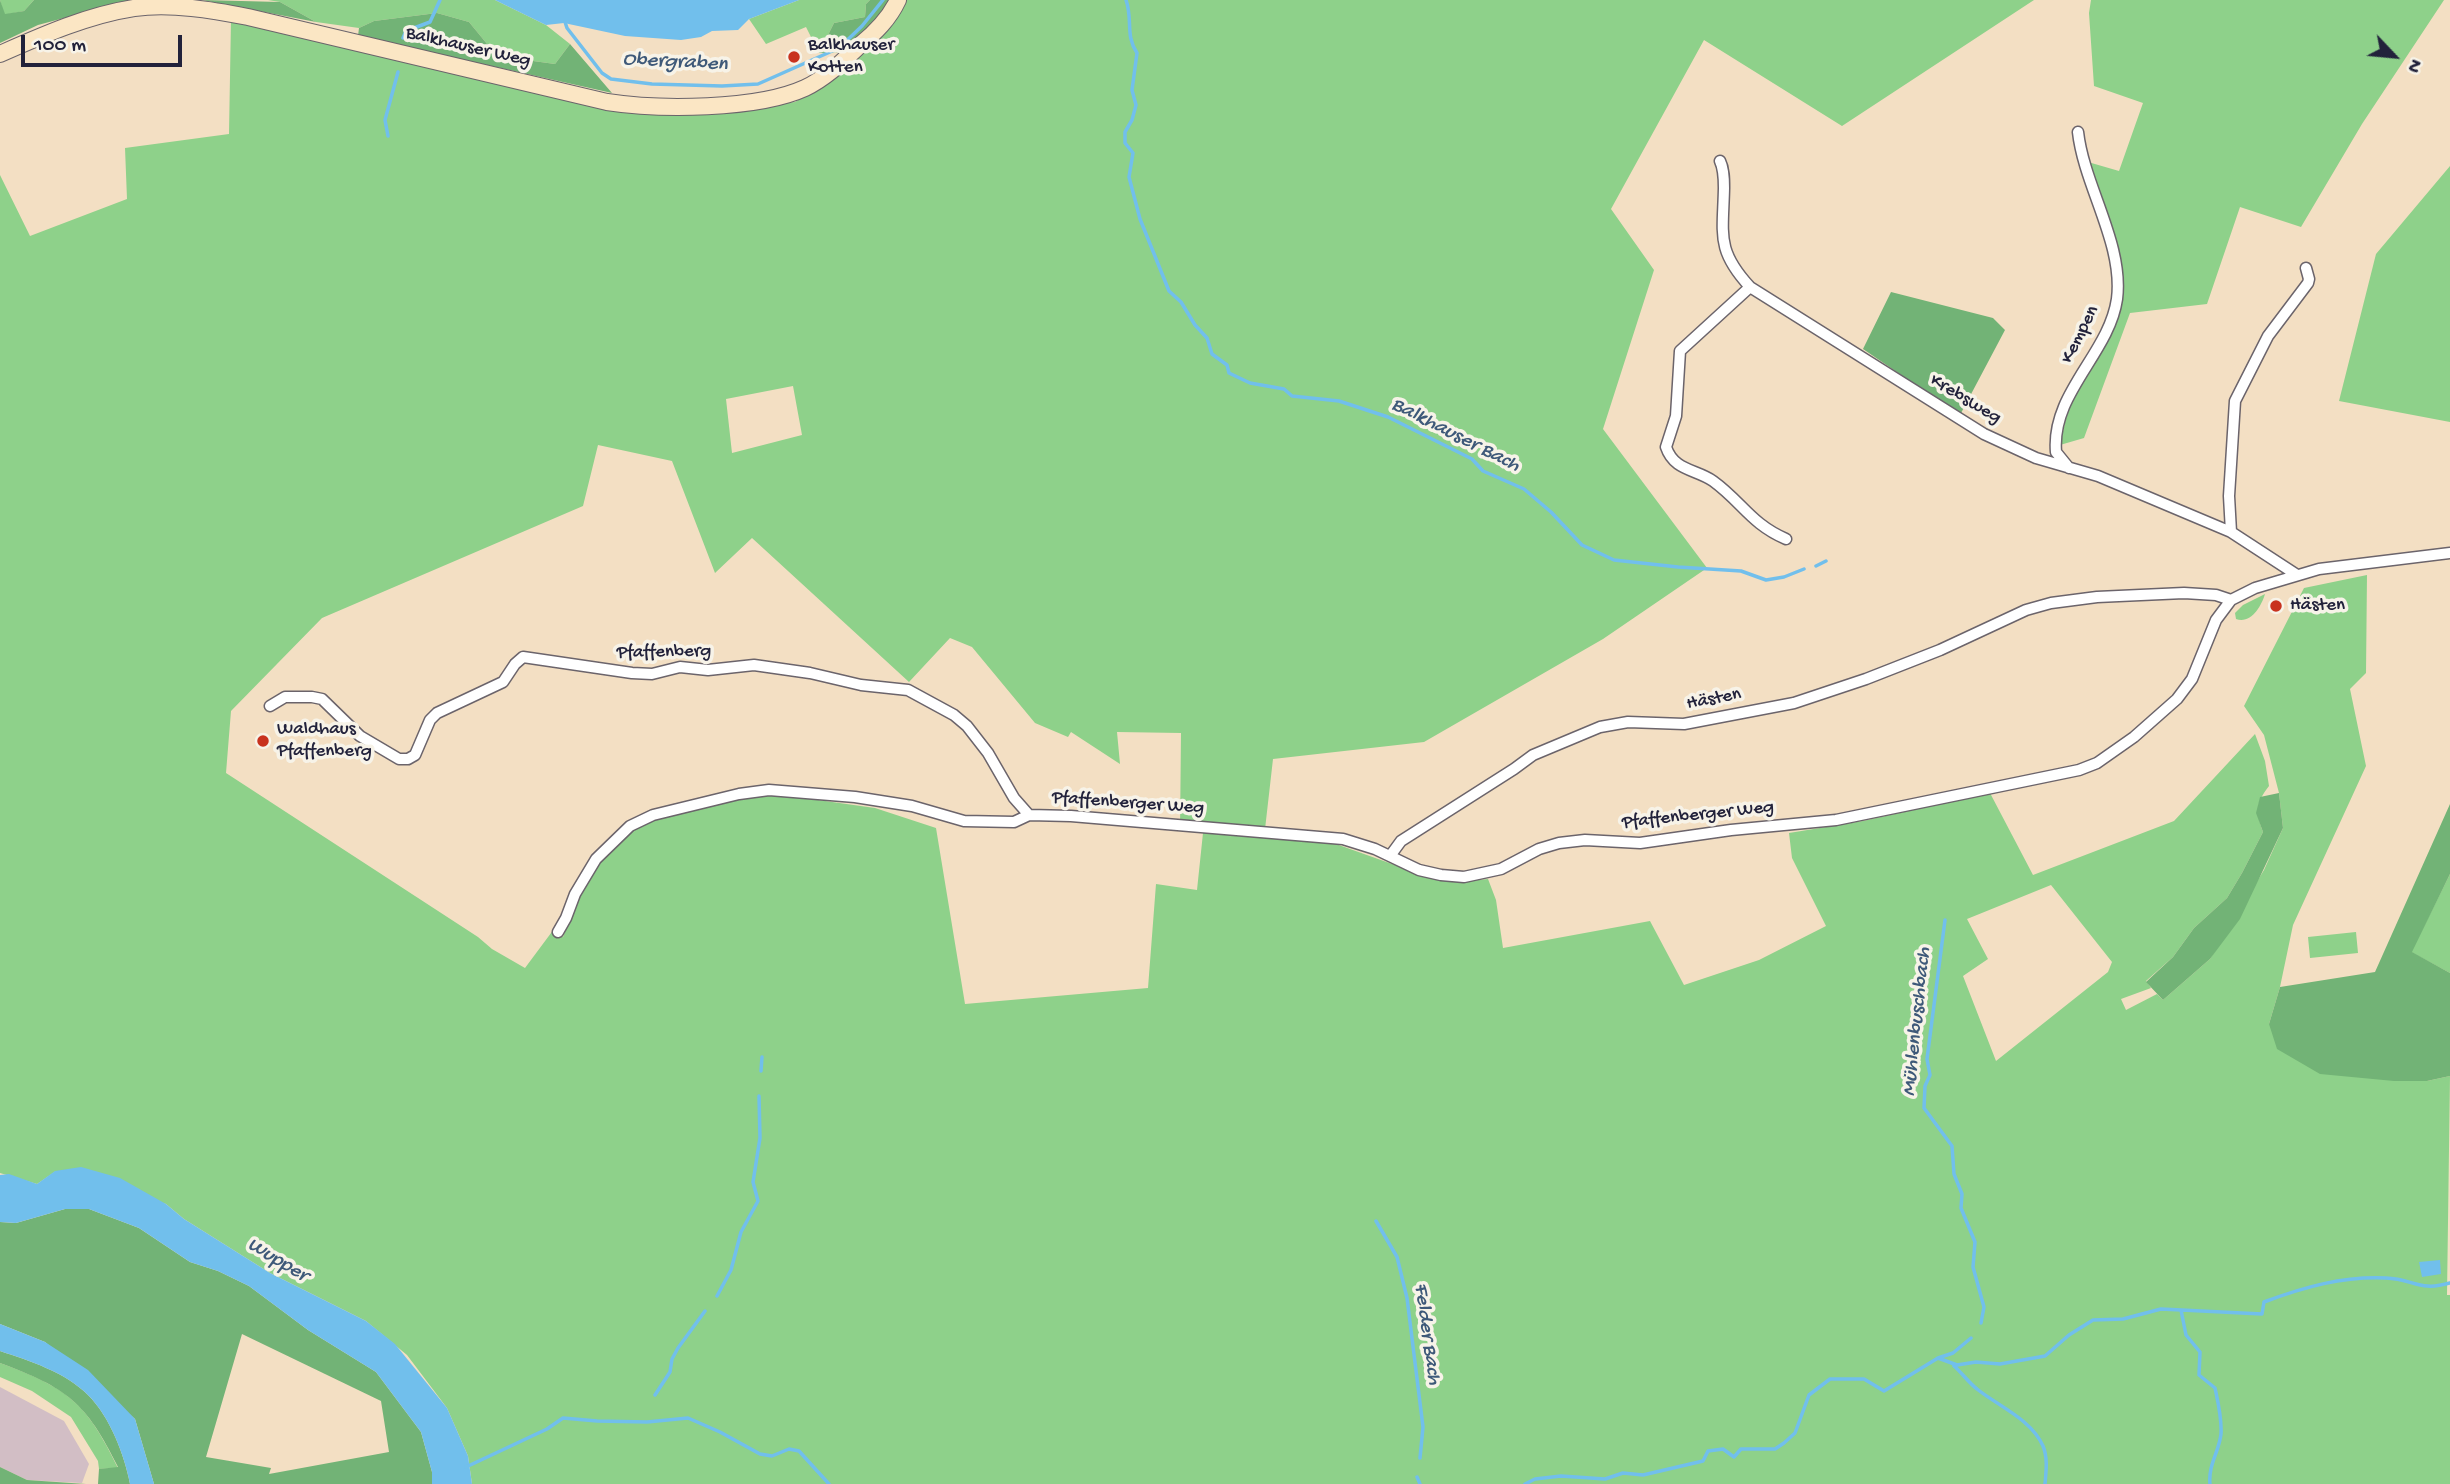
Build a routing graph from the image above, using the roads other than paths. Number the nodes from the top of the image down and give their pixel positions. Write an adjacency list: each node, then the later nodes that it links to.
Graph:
1 (898, 0): 2 (main road, Balkhauser Weg)
2 (0, 54)
3 (2078, 132): 7 (street, Kempen)
4 (1720, 161): 6 (street, Krebsweg)
5 (2306, 268): 8 (street)
6 (1750, 287): 7 (street, Krebsweg); 9 (street)
7 (2069, 468): 8 (street, Krebsweg)
8 (2231, 532): 11 (street, Krebsweg)
9 (1786, 539)
10 (2450, 554): 11 (street)
11 (2297, 575): 12 (street)
12 (2231, 600): 15 (street, Hästen); 15 (street, Pfaffenberger Weg)
13 (270, 705): 14 (street, Pfaffenberg)
14 (1029, 815): 15 (street, Pfaffenberger Weg); 16 (street, Pfaffenberger Weg)
15 (1390, 856)
16 (558, 932)

